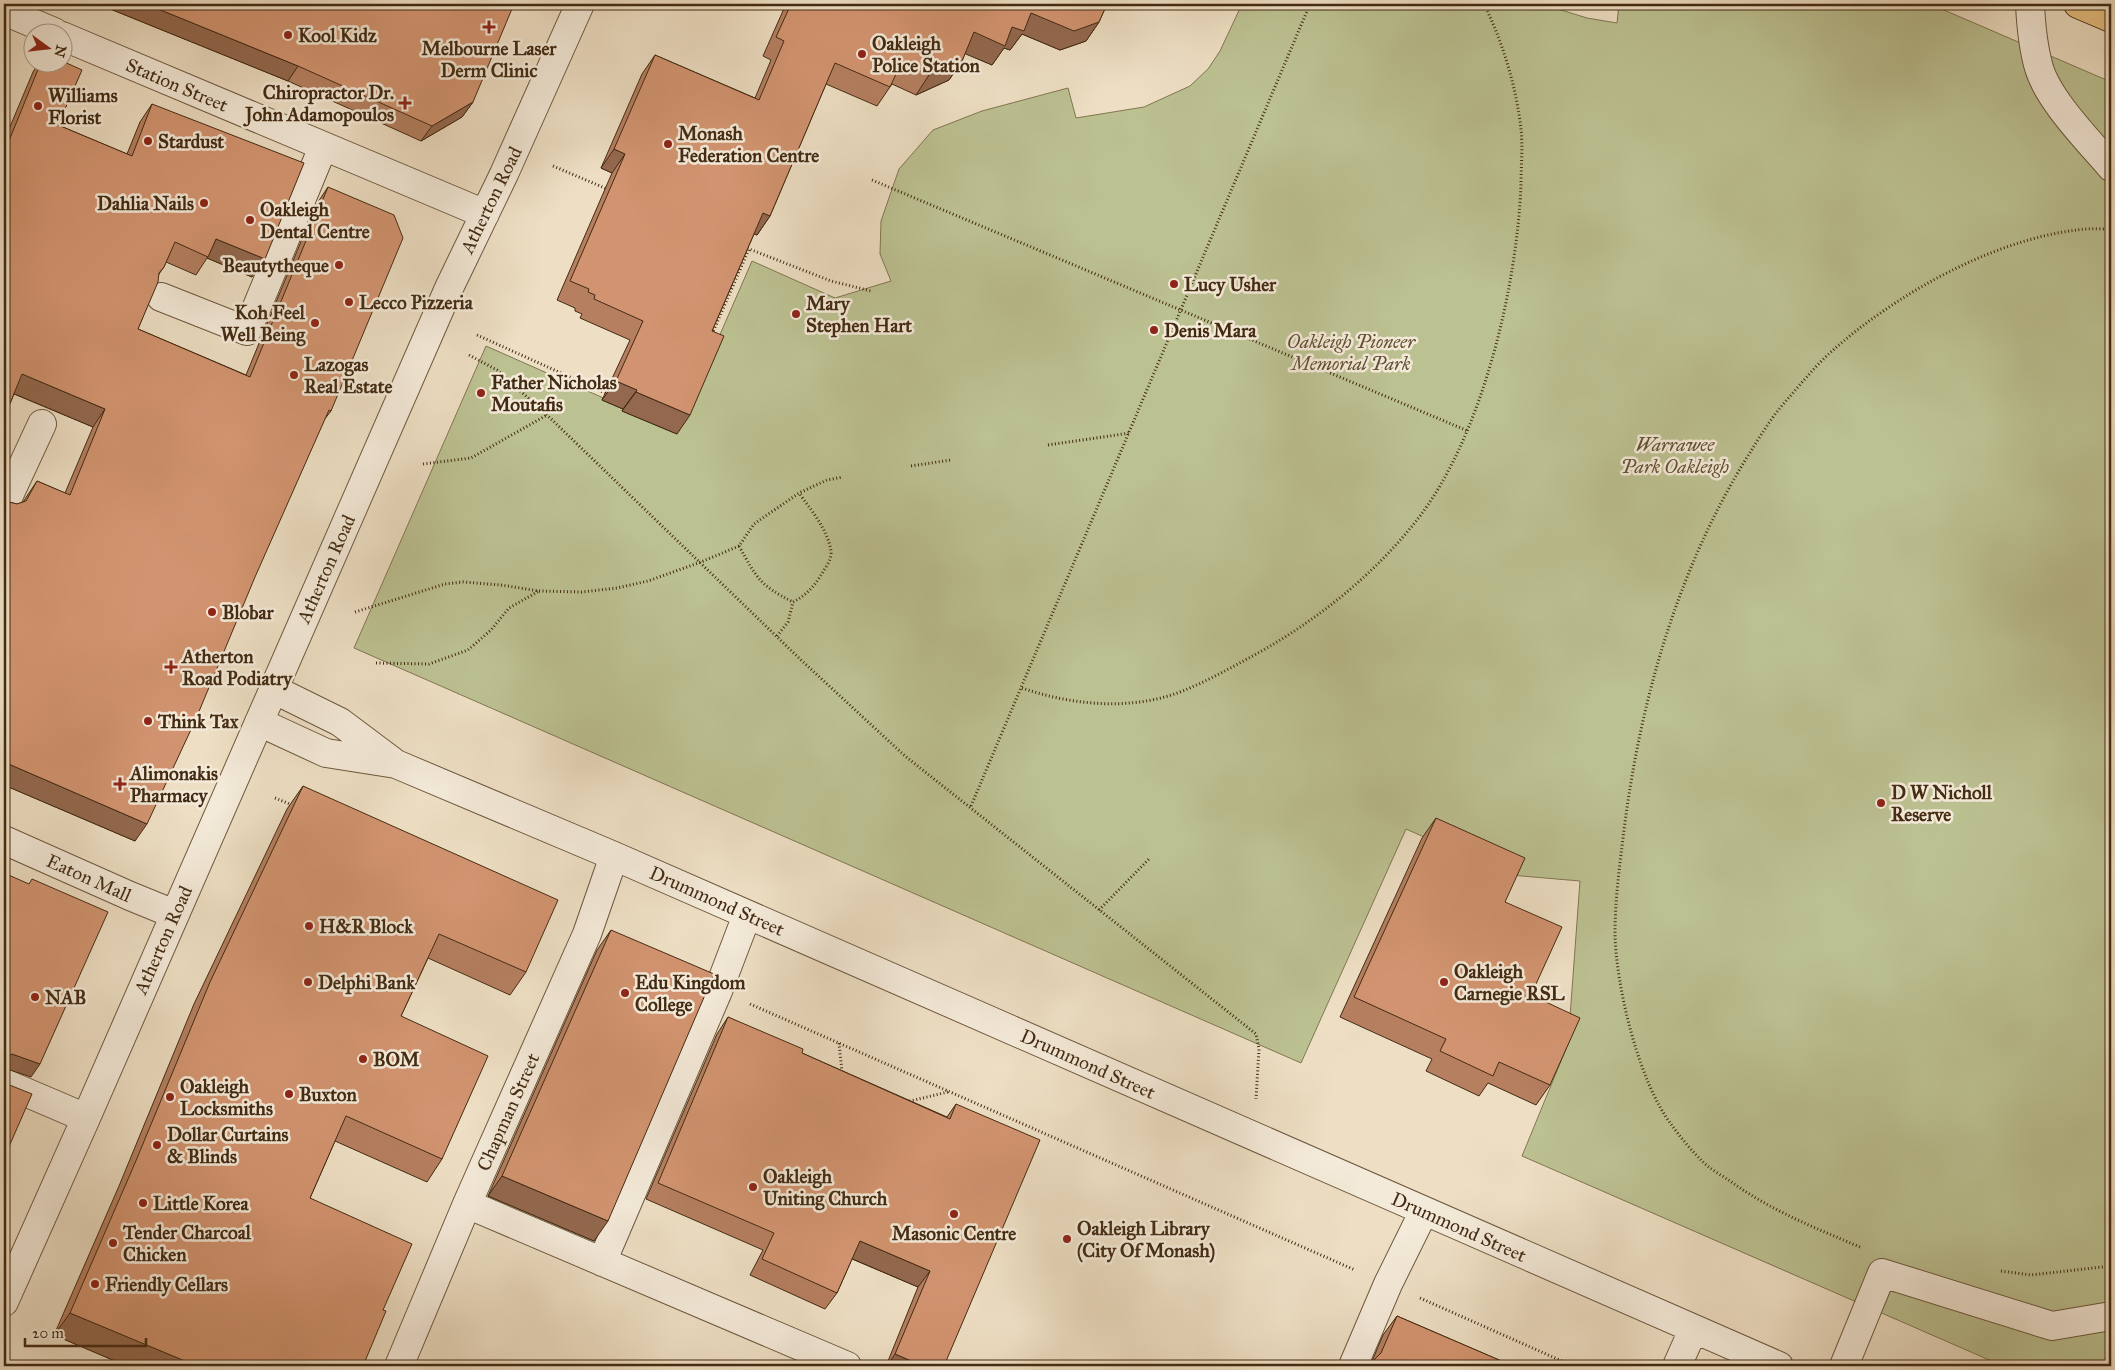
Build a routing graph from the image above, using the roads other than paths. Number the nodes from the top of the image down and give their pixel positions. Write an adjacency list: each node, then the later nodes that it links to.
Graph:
1 (580, 4): 10 (street, Atherton Road)
2 (2030, 4): 9 (street)
3 (2078, 4): 5 (highway)
4 (6, 11): 6 (street)
5 (2111, 18)
6 (31, 22)
7 (72, 40): 8 (street, Station Street)
8 (323, 147): 10 (street, Station Street); 11 (street)
9 (2111, 167)
10 (484, 214): 14 (street, Atherton Road)
11 (161, 297)
12 (42, 424): 13 (street)
13 (4, 506)
14 (273, 689): 15 (street, Atherton Road); 16 (street, Drummond Street)
15 (259, 722): 16 (street, Drummond Street); 19 (street, Atherton Road)
16 (396, 764): 18 (street, Drummond Street)
17 (4, 840): 19 (street, Eaton Mall)
18 (614, 856): 20 (street, Drummond Street); 23 (street, Chapman Street)
19 (174, 914): 22 (street, Atherton Road)
20 (747, 915): 24 (street, Drummond Street); 25 (street)
21 (4, 1083): 22 (street)
22 (86, 1118): 26 (street, Atherton Road)
23 (467, 1204): 25 (street); 29 (street, Chapman Street)
24 (1424, 1211): 28 (street, Drummond Street); 31 (street)
25 (602, 1262): 30 (street)
26 (4, 1302)
27 (2111, 1316): 34 (street)
28 (1693, 1330): 32 (street); 33 (street, Drummond Street)
29 (399, 1366)
30 (847, 1366)
31 (1353, 1366)
32 (1677, 1366)
33 (1779, 1366)
34 (1844, 1366)

